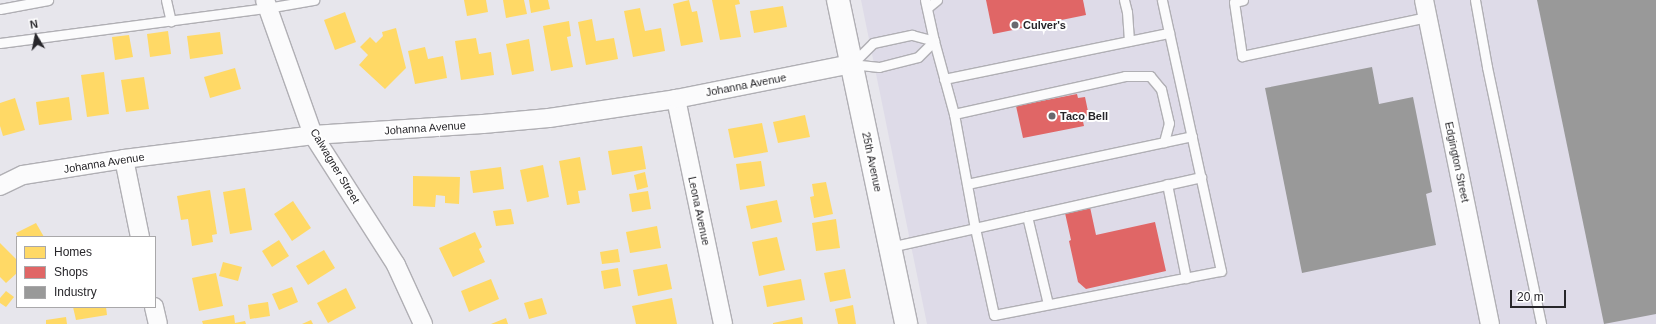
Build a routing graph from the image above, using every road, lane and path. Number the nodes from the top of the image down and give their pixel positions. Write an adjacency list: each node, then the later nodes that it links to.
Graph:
1 (48, 0): 13 (lane)
2 (166, 0): 14 (lane)
3 (314, 0): 10 (lane)
4 (838, 0): 19 (main road, 25th Avenue)
5 (937, 0): 11 (lane)
6 (1124, 0): 17 (lane)
7 (1162, 0): 15 (lane)
8 (1243, 0): 12 (lane)
9 (1475, 0): 43 (lane)
10 (266, 4): 14 (lane); 23 (street, Calwagner Street)
11 (926, 4): 16 (lane)
12 (1426, 8): 42 (street, Edgington Street)
13 (0, 9)
14 (171, 21): 18 (lane)
15 (1169, 33): 17 (lane); 24 (lane)
16 (934, 41): 19 (lane); 19 (lane); 20 (lane)
17 (1129, 41): 20 (lane)
18 (0, 43)
19 (851, 64): 21 (street, Johanna Avenue); 34 (main road, 25th Avenue)
20 (944, 79): 22 (lane)
21 (676, 99): 23 (street, Johanna Avenue); 40 (street, Leona Avenue)
22 (954, 114): 25 (lane); 28 (lane)
23 (313, 135): 26 (street, Johanna Avenue); 39 (street, Calwagner Street)
24 (1192, 136): 25 (lane); 27 (lane)
25 (1164, 142): 28 (lane)
26 (124, 159): 30 (street, Johanna Avenue); 33 (street)
27 (1201, 177): 29 (lane); 35 (lane)
28 (966, 184): 32 (lane)
29 (1167, 184): 31 (lane); 35 (lane)
30 (0, 186)
31 (1027, 216): 32 (lane); 36 (lane)
32 (975, 228): 34 (lane); 36 (lane)
33 (140, 236)
34 (890, 247): 41 (main road, 25th Avenue)
35 (1186, 278): 36 (lane)
36 (1048, 304)
37 (154, 308): 38 (street)
38 (158, 324)
39 (423, 324)
40 (723, 324)
41 (906, 324)
42 (1490, 324)
43 (1541, 324)

